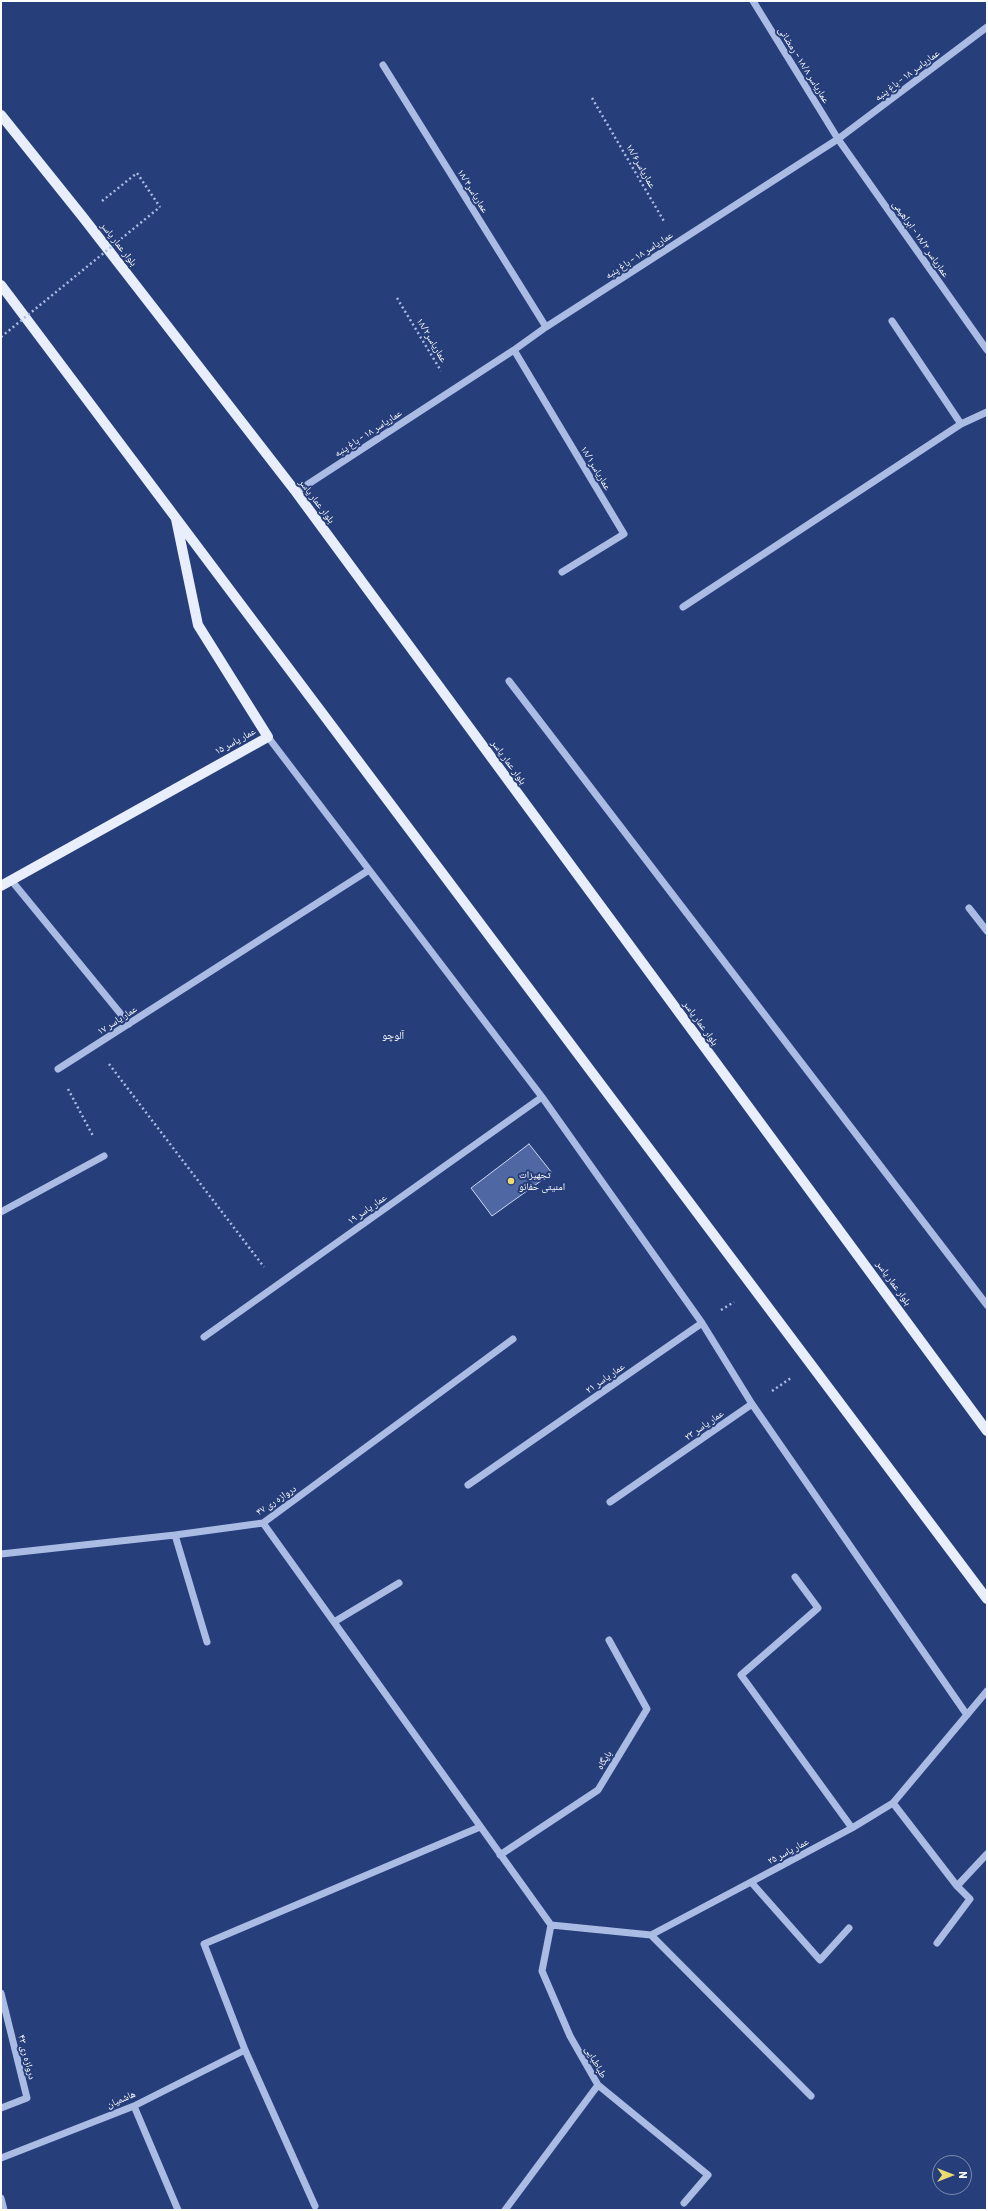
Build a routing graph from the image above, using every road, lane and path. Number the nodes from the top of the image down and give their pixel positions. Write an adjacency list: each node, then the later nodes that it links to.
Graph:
1 (753, 1): 6 (street, عماریاسر ۱۸/۸ - رمضانی)
2 (987, 28): 6 (street, عماریاسر ۱۸ - باغ پنبه)
3 (383, 66): 12 (street, عماریاسر۱۸/۴)
4 (592, 98): 8 (path, عماریاسر۱۸/۶)
5 (1, 116): 7 (main road, بلوار عمار یاسر)
6 (838, 139): 8 (street, عماریاسر ۱۸ - باغ پنبه); 15 (street, عماریاسر ۱۸/۳ - ابراهیمی)
7 (82, 216): 13 (path, bridge); 19 (main road, بلوار عمار یاسر)
8 (676, 243): 12 (street, عماریاسر ۱۸ - باغ پنبه)
9 (1, 285): 20 (main road)
10 (397, 298): 16 (path, عماریاسر۱۸/۲)
11 (892, 321): 18 (street)
12 (546, 327): 14 (street, عماریاسر ۱۸ - باغ پنبه)
13 (1, 337)
14 (514, 350): 16 (street, عماریاسر ۱۸ - باغ پنبه); 21 (street, عماریاسر۱۸/۱)
15 (987, 350)
16 (452, 390): 19 (street, عماریاسر ۱۸ - باغ پنبه)
17 (987, 412): 18 (street)
18 (961, 424): 22 (street)
19 (296, 492): 44 (main road, بلوار عمار یاسر)
20 (175, 516): 24 (main road, عمار یاسر ۱۵); 37 (main road)
21 (562, 572)
22 (683, 607)
23 (509, 681): 38 (street)
24 (268, 737): 25 (street); 26 (main road, عمار یاسر ۱۵)
25 (368, 870): 30 (street, عمار یاسر ۱۷); 33 (street)
26 (11, 880): 27 (main road, عمار یاسر ۱۵); 30 (street)
27 (1, 886)
28 (969, 908): 29 (street)
29 (987, 931)
30 (129, 1024): 31 (street, عمار یاسر ۱۷)
31 (95, 1046): 32 (street, عمار یاسر ۱۷); 36 (path)
32 (58, 1069): 34 (path)
33 (542, 1096): 36 (street, عمار یاسر ۱۹); 39 (street)
34 (104, 1156): 35 (street)
35 (1, 1212)
36 (278, 1285): 40 (street, عمار یاسر ۱۹)
37 (754, 1288): 39 (path); 42 (main road)
38 (987, 1305)
39 (702, 1323): 43 (street); 45 (street, عمار یاسر ۲۱)
40 (204, 1337)
41 (514, 1339): 47 (street, دروازه ری ۴۷)
42 (811, 1364): 43 (path); 52 (main road)
43 (752, 1404): 46 (street, عمار یاسر ۲۳); 57 (street)
44 (987, 1431)
45 (468, 1485)
46 (610, 1502)
47 (263, 1524): 48 (street, دروازه ری ۴۷); 53 (street)
48 (175, 1535): 49 (street, دروازه ری ۴۷); 55 (street)
49 (1, 1554)
50 (795, 1577): 60 (street)
51 (399, 1583): 53 (street)
52 (987, 1599)
53 (334, 1622): 59 (street)
54 (609, 1640): 62 (street, بایگاه)
55 (208, 1642)
56 (987, 1691): 57 (street, عمار یاسر ۲۵)
57 (967, 1715): 58 (street, عمار یاسر ۲۵)
58 (893, 1803): 60 (street, عمار یاسر ۲۵); 64 (street)
59 (480, 1826): 62 (street); 70 (street)
60 (852, 1828): 63 (street, عمار یاسر ۲۵)
61 (987, 1854): 64 (street)
62 (500, 1855): 65 (street)
63 (751, 1882): 66 (street); 67 (street, عمار یاسر ۲۵)
64 (957, 1886): 68 (street)
65 (551, 1925): 67 (street); 71 (street, طباطبایی)
66 (849, 1928)
67 (651, 1935): 72 (street)
68 (937, 1943)
69 (1, 1993): 74 (street, دروازه ری ۴۳)
70 (245, 2050): 73 (street, هاشمیان); 78 (street)
71 (598, 2085): 77 (street); 81 (street, طباطبایی)
72 (812, 2096)
73 (134, 2106): 75 (street, هاشمیان); 80 (street)
74 (1, 2108)
75 (1, 2158)
76 (1, 2198): 79 (street)
77 (684, 2203)
78 (315, 2206)
79 (4, 2210)
80 (178, 2210)
81 (505, 2210)

